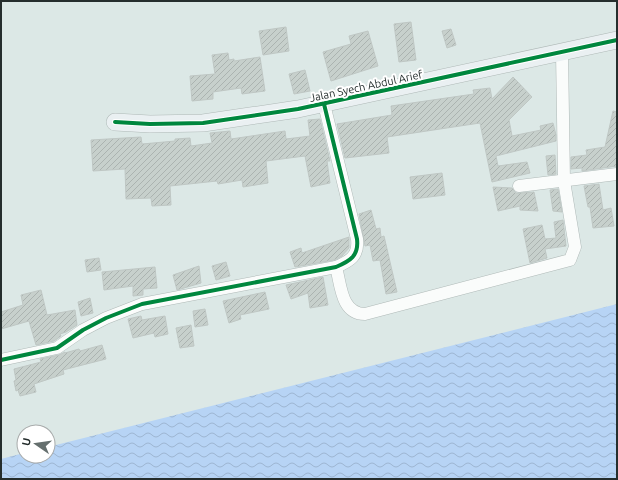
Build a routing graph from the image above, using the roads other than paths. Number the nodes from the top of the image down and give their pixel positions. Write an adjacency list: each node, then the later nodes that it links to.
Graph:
1 (617, 40): 2 (street, Jalan Syech Abdul Arief)
2 (562, 52): 3 (street, Jalan Syech Abdul Arief); 6 (street)
3 (324, 104): 4 (street, Jalan Syech Abdul Arief); 8 (street)
4 (115, 122)
5 (617, 174): 6 (street)
6 (564, 181): 7 (street); 8 (street)
7 (519, 186)
8 (336, 267): 9 (street)
9 (1, 360)

